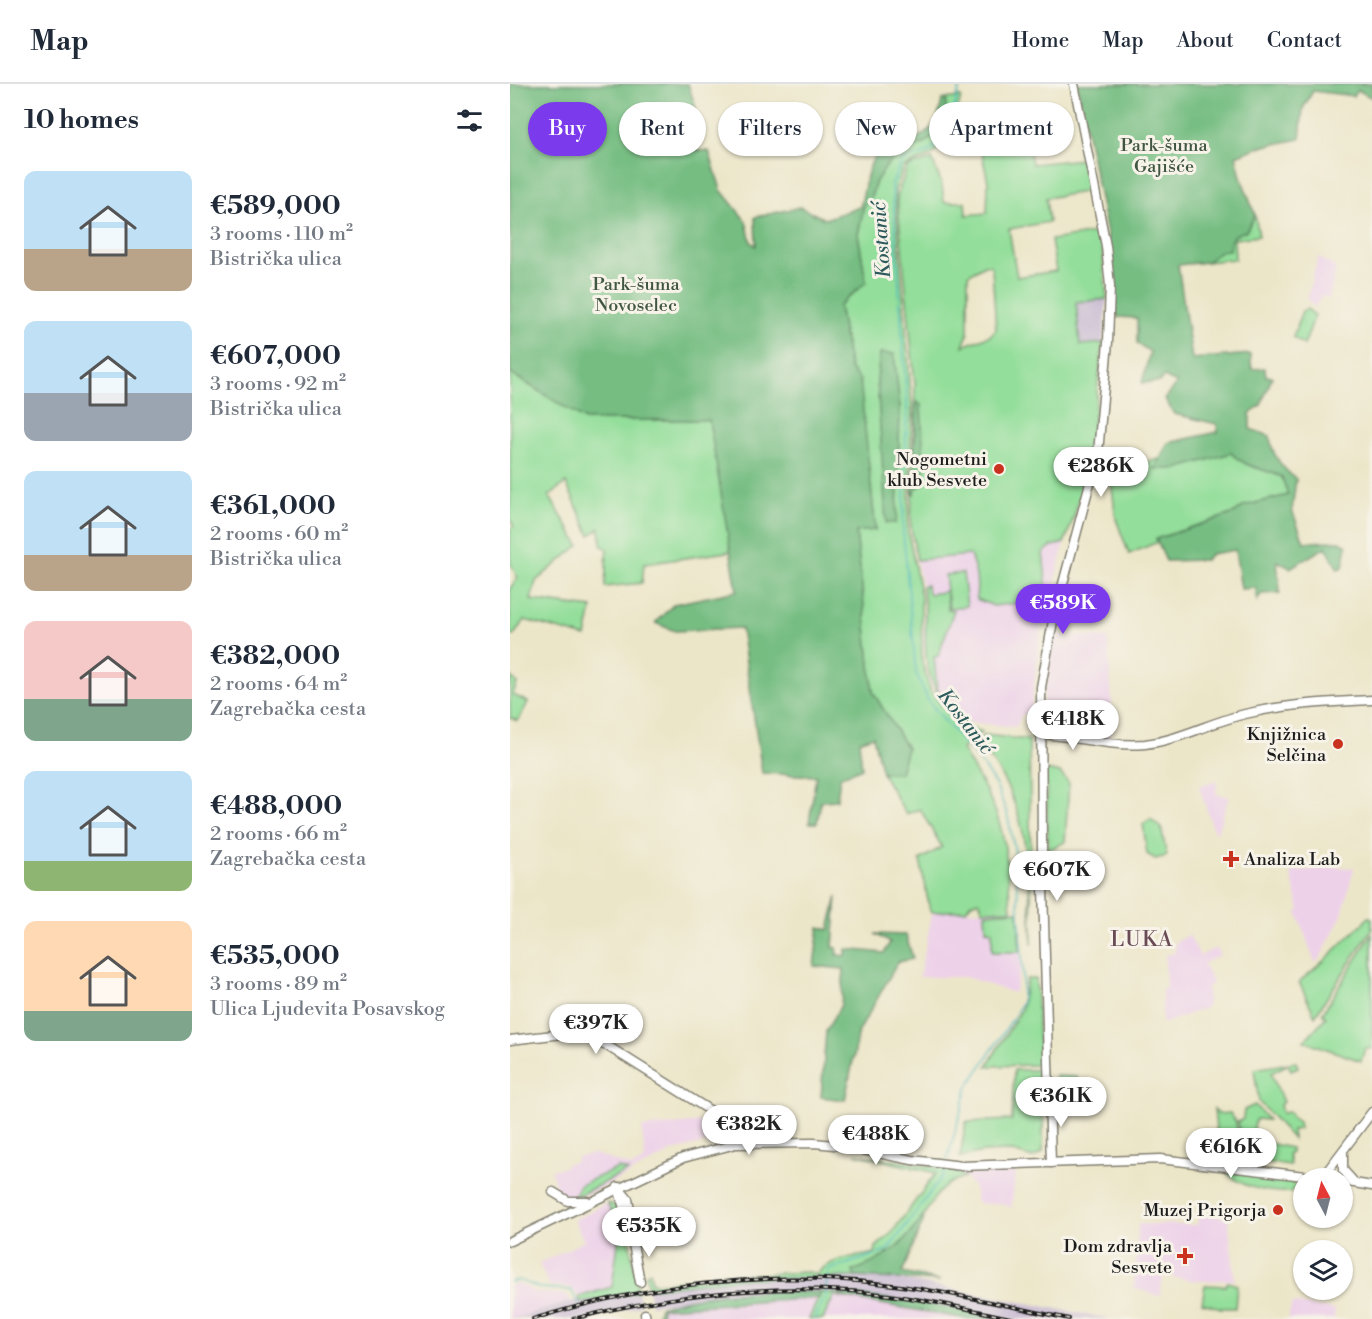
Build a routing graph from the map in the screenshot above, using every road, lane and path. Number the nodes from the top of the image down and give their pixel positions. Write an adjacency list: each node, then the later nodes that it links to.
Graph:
1 (1074, 84): 3 (main road)
2 (1372, 700): 3 (main road)
3 (1040, 735): 8 (main road)
4 (510, 1040): 6 (main road)
5 (1372, 1112): 7 (main road)
6 (730, 1145): 8 (main road); 11 (main road)
7 (1343, 1152): 9 (main road); 12 (main road)
8 (1051, 1163): 10 (main road)
9 (1333, 1168)
10 (1293, 1174)
11 (634, 1179): 14 (main road); 17 (main road)
12 (1354, 1182): 13 (main road)
13 (1372, 1186)
14 (618, 1187): 16 (main road); 17 (main road)
15 (553, 1191): 16 (main road)
16 (594, 1199): 17 (main road); 18 (main road)
17 (626, 1204): 19 (main road)
18 (510, 1241)
19 (640, 1282)

